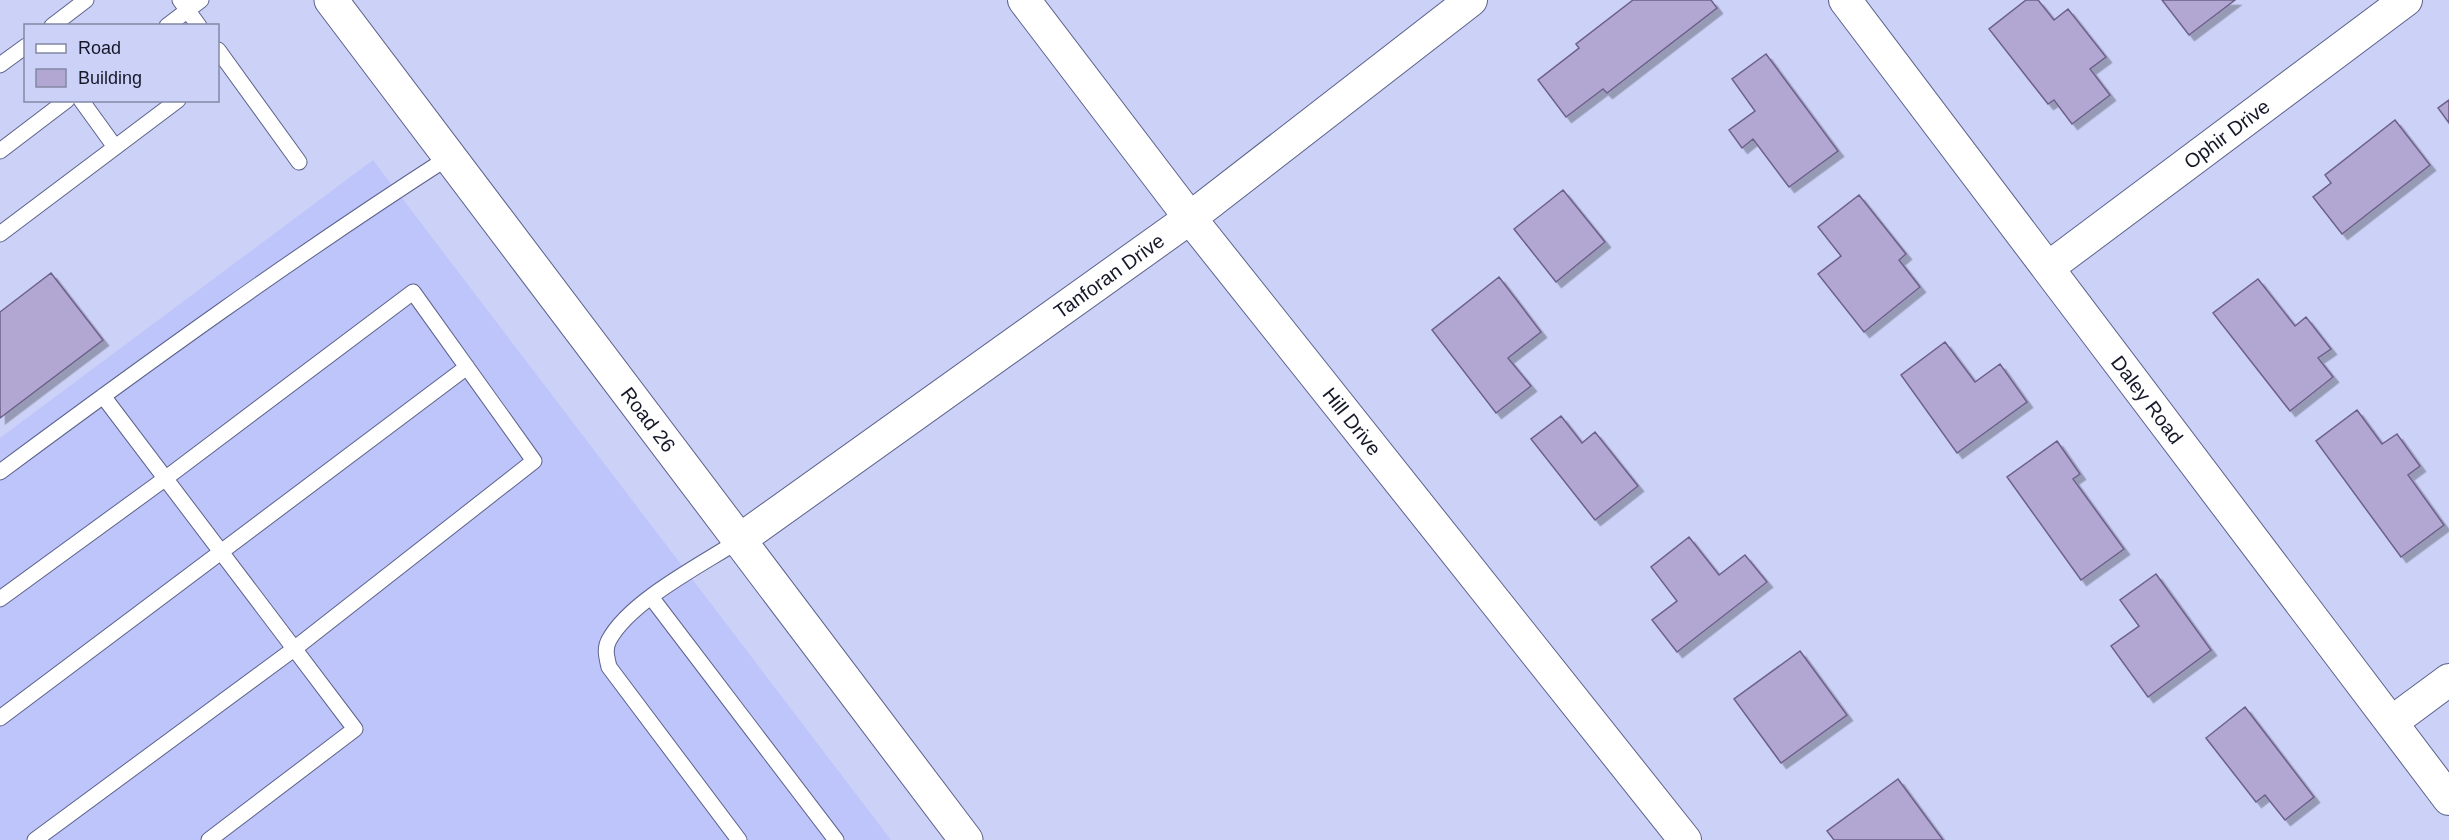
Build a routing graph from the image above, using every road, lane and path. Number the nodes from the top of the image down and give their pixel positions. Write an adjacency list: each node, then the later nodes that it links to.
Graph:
1 (86, 0): 9 (lane)
2 (201, 0): 8 (lane)
3 (331, 0): 20 (street, Road 26)
4 (1024, 0): 22 (street, Hill Drive)
5 (1471, 0): 22 (street, Tanforan Drive)
6 (1845, 0): 24 (street, Daley Road)
7 (2406, 0): 24 (street, Ophir Drive)
8 (184, 5): 10 (lane); 11 (lane)
9 (55, 24)
10 (169, 24)
11 (198, 24)
12 (24, 48): 13 (lane)
13 (0, 66)
14 (222, 67): 21 (lane)
15 (64, 102): 19 (lane)
16 (82, 102): 18 (lane)
17 (175, 102): 18 (lane)
18 (115, 147): 23 (lane)
19 (0, 151)
20 (449, 157): 26 (lane); 29 (street, Road 26)
21 (298, 162)
22 (1190, 218): 29 (street, Tanforan Drive); 43 (street, Hill Drive)
23 (0, 234)
24 (2049, 267): 36 (street, Daley Road)
25 (467, 367): 28 (lane); 30 (lane); 33 (lane)
26 (103, 396): 27 (lane); 28 (lane)
27 (0, 472)
28 (165, 478): 30 (lane); 32 (lane)
29 (738, 541): 31 (lane); 42 (street, Road 26)
30 (220, 551): 33 (lane); 35 (lane)
31 (651, 597): 40 (lane); 41 (lane)
32 (0, 599)
33 (294, 649): 38 (lane); 39 (lane)
34 (2449, 680): 36 (street)
35 (0, 718)
36 (2392, 723): 37 (street, Daley Road)
37 (2449, 799)
38 (35, 840)
39 (209, 840)
40 (739, 840)
41 (836, 840)
42 (966, 840)
43 (1685, 840)

